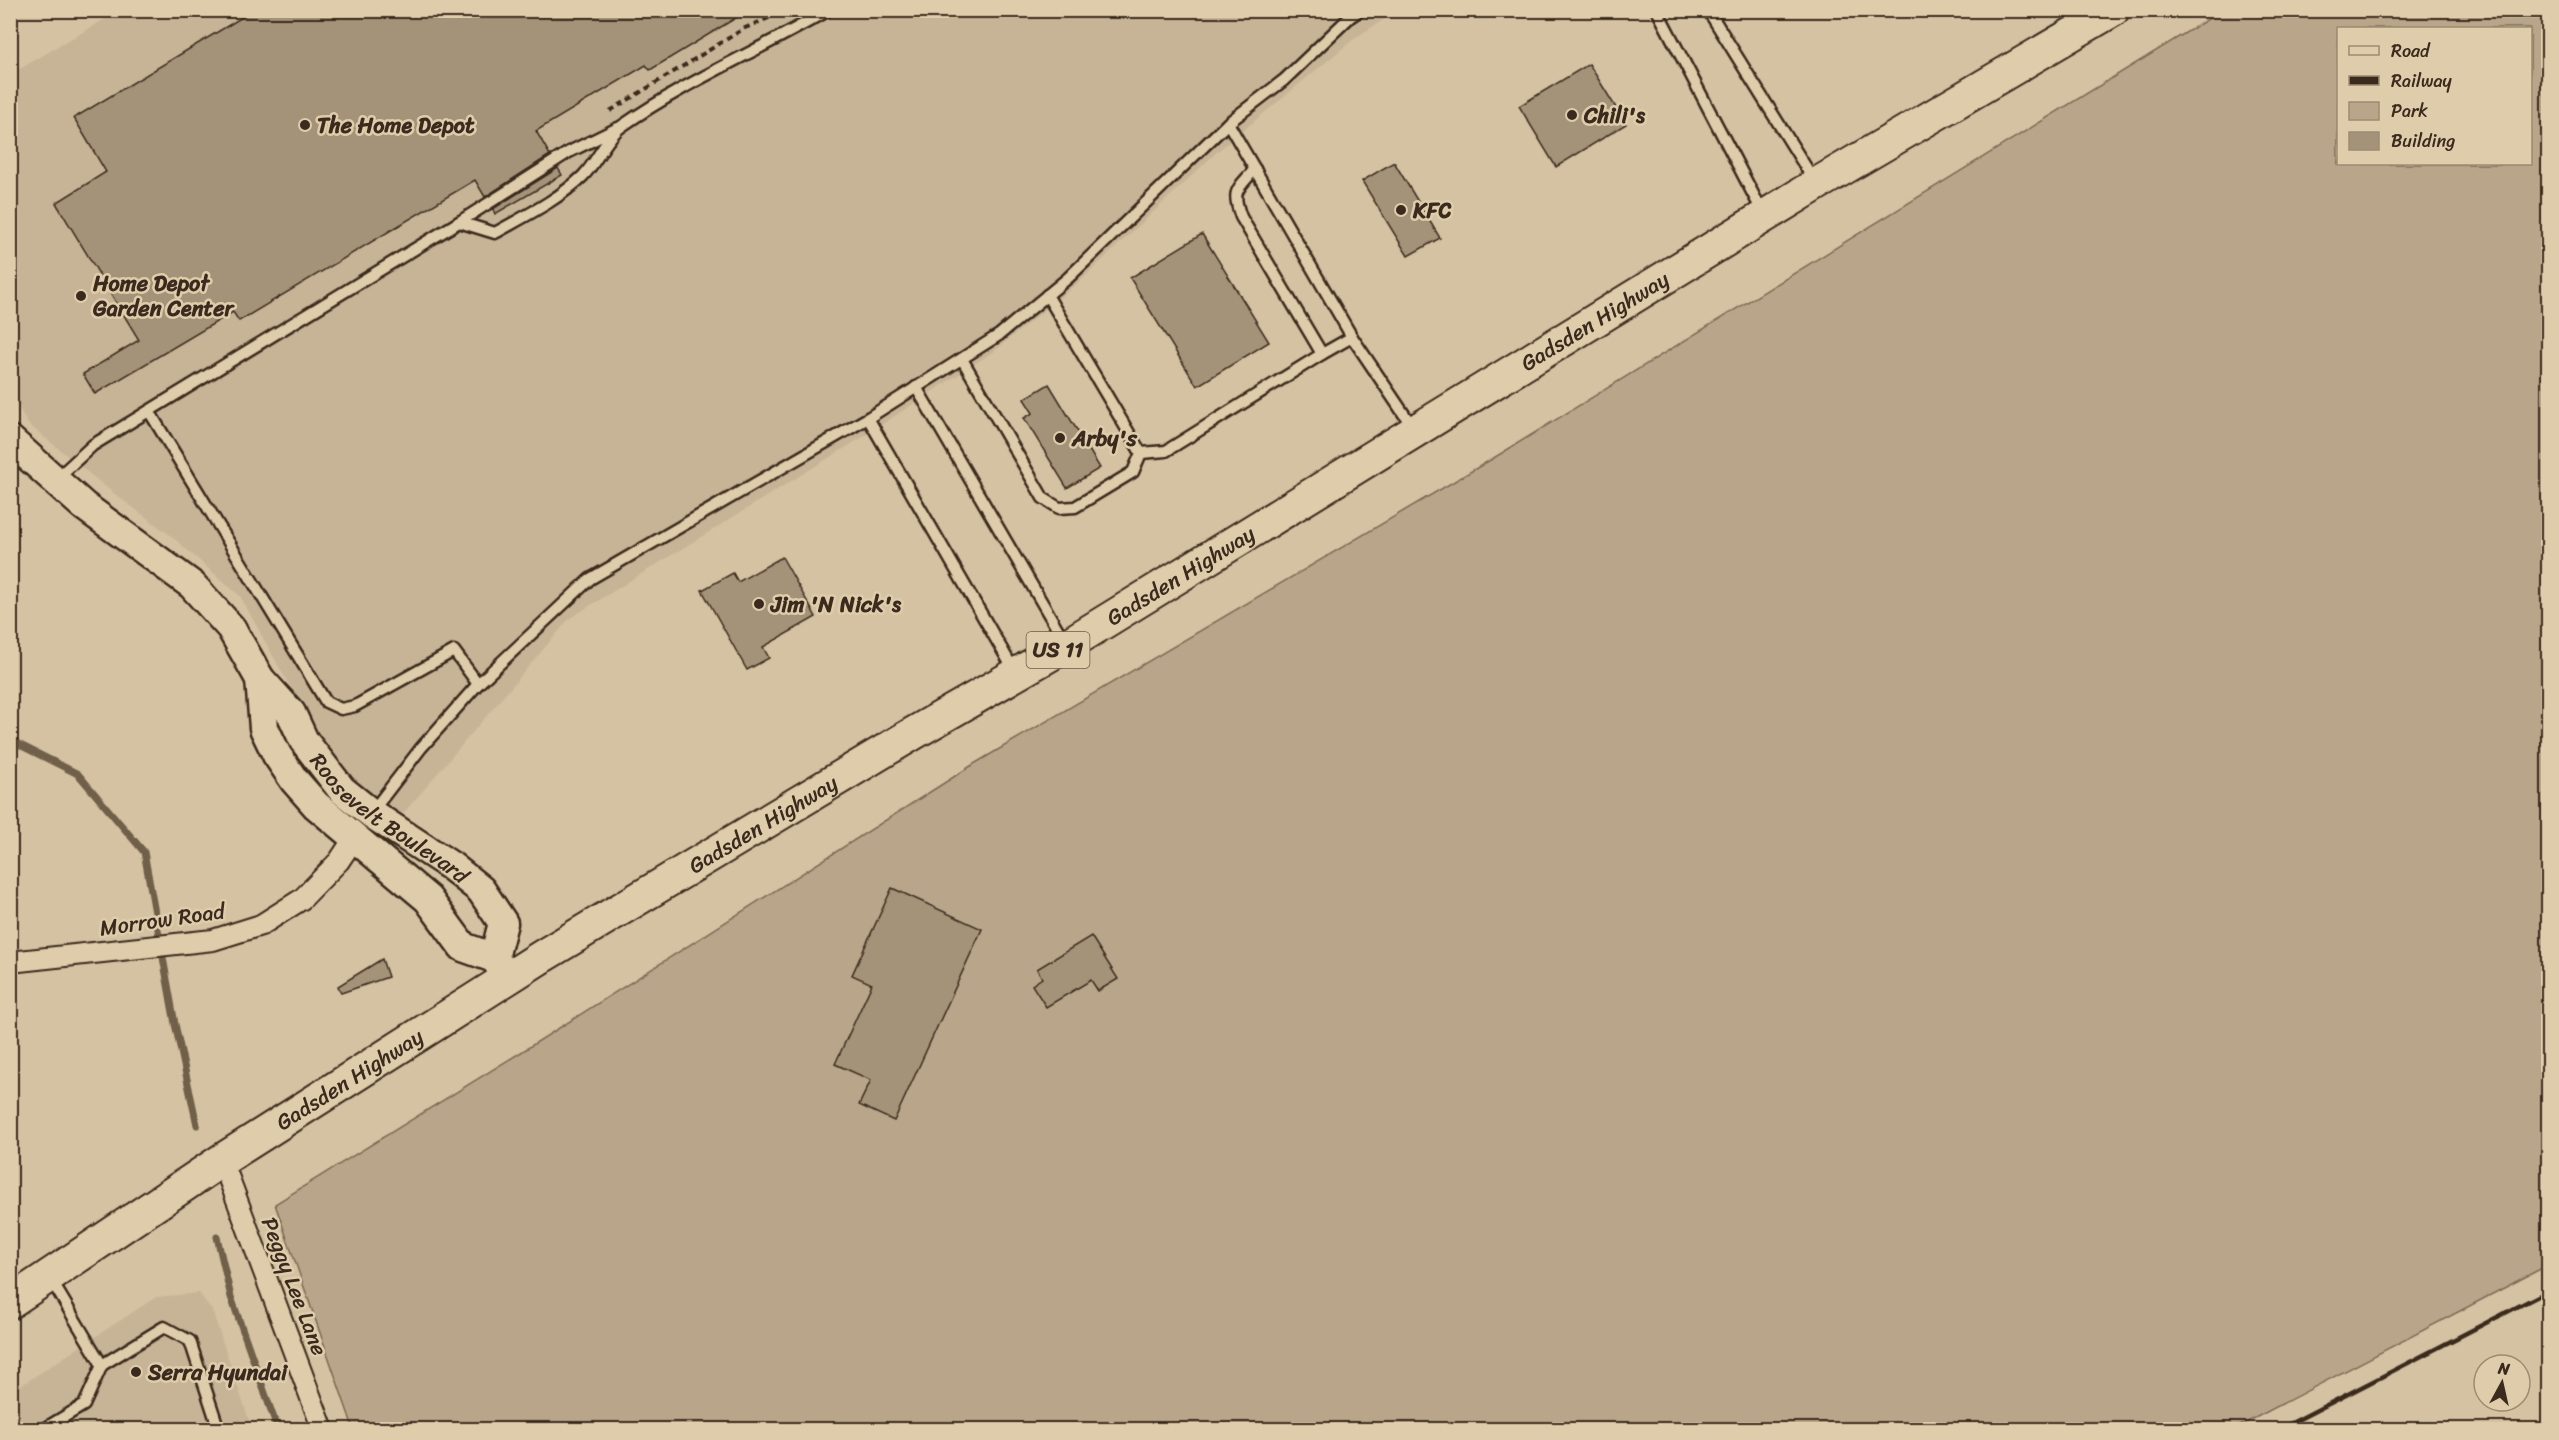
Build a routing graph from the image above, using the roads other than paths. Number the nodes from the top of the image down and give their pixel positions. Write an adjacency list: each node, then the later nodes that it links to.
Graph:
1 (829, 10): 7 (lane)
2 (1360, 10): 6 (lane)
3 (1657, 10): 10 (lane)
4 (1708, 10): 9 (lane)
5 (2113, 10): 9 (main road, Gadsden Highway / US 11)
6 (1228, 123): 8 (lane); 12 (lane)
7 (619, 128): 11 (lane); 11 (lane)
8 (1255, 169): 13 (lane); 14 (lane)
9 (1817, 184): 10 (main road, Gadsden Highway / US 11)
10 (1765, 217): 19 (main road, Gadsden Highway / US 11)
11 (459, 222): 17 (lane)
12 (1047, 295): 15 (lane); 21 (lane)
13 (1352, 337): 14 (lane); 19 (lane)
14 (1322, 354): 21 (lane)
15 (962, 359): 16 (lane); 21 (lane)
16 (916, 387): 18 (lane); 23 (lane)
17 (149, 411): 22 (lane); 26 (lane)
18 (868, 418): 24 (lane); 26 (lane)
19 (1415, 432): 23 (main road, Gadsden Highway / US 11)
20 (10, 440): 22 (street, Roosevelt Boulevard)
21 (1141, 453)
22 (54, 481): 25 (street, Roosevelt Boulevard)
23 (1066, 645): 24 (main road, Gadsden Highway / US 11)
24 (1016, 674): 30 (main road, Gadsden Highway / US 11)
25 (260, 679): 27 (street, Roosevelt Boulevard); 28 (street, Roosevelt Boulevard)
26 (478, 684): 27 (lane)
27 (370, 813): 30 (street, Roosevelt Boulevard)
28 (355, 837): 29 (street, Morrow Road); 30 (street, Roosevelt Boulevard)
29 (10, 962)
30 (501, 968): 31 (main road, Gadsden Highway / US 11)
31 (222, 1160): 32 (main road, Gadsden Highway / US 11); 37 (street, Peggy Lee Lane)
32 (49, 1277): 33 (main road, Gadsden Highway / US 11); 34 (lane)
33 (10, 1302)
34 (102, 1365): 35 (lane); 36 (lane)
35 (42, 1430)
36 (219, 1430)
37 (323, 1430)

